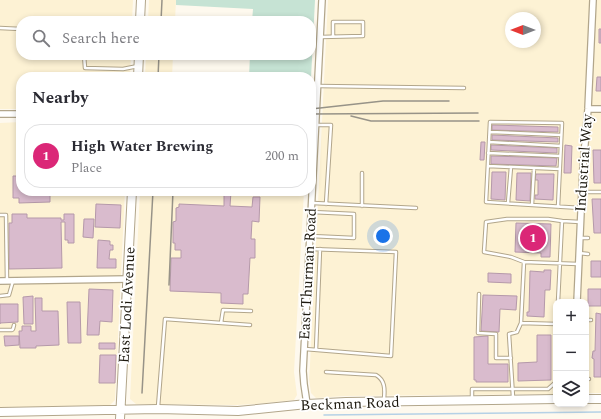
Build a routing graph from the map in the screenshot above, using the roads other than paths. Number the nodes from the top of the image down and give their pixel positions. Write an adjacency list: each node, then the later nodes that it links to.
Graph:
1 (137, 0): 2 (lane)
2 (141, 0): 5 (street)
3 (322, 0): 9 (street, East Thurman Road)
4 (593, 0): 16 (street, Industrial Way)
5 (140, 16)
6 (0, 28): 7 (lane)
7 (16, 29)
8 (333, 36): 8 (lane); 9 (lane)
9 (321, 37): 14 (street, East Thurman Road)
10 (84, 60): 12 (lane)
11 (139, 60): 12 (street)
12 (138, 66): 13 (street)
13 (138, 72)
14 (318, 86): 15 (lane); 20 (street, East Thurman Road)
15 (464, 88)
16 (588, 109): 17 (street); 32 (street, Industrial Way)
17 (601, 109)
18 (0, 114): 19 (street)
19 (16, 114)
20 (316, 125): 38 (lane)
21 (490, 132): 22 (lane); 22 (lane); 23 (lane)
22 (561, 135): 24 (lane)
23 (489, 142): 24 (lane); 25 (lane)
24 (561, 146): 26 (lane)
25 (488, 153): 26 (lane); 27 (lane)
26 (560, 156): 30 (lane)
27 (488, 166): 28 (lane); 37 (lane)
28 (511, 167): 29 (lane); 37 (lane)
29 (534, 168): 30 (lane); 39 (lane)
30 (560, 169): 41 (lane)
31 (362, 173): 40 (lane)
32 (582, 192): 33 (lane); 43 (street, Industrial Way)
33 (601, 192)
34 (132, 196): 58 (street, East Lodi Avenue)
35 (312, 196): 36 (street, East Thurman Road)
36 (312, 203): 38 (lane); 44 (street, East Thurman Road)
37 (508, 203): 39 (lane)
38 (326, 204): 40 (lane)
39 (532, 205): 41 (lane)
40 (362, 206): 42 (lane)
41 (558, 206): 43 (lane)
42 (416, 208)
43 (581, 208): 47 (street, Industrial Way)
44 (312, 212): 48 (street, East Thurman Road); 48 (lane)
45 (0, 215): 60 (lane)
46 (562, 221): 47 (lane); 55 (lane); 56 (lane)
47 (580, 222): 49 (street, Industrial Way)
48 (310, 236): 51 (street, East Thurman Road)
49 (580, 238): 50 (lane); 53 (street, Industrial Way)
50 (588, 238)
51 (310, 249): 52 (lane); 72 (street, East Thurman Road)
52 (320, 249): 73 (lane); 73 (lane)
53 (579, 253): 54 (lane); 57 (street, Industrial Way)
54 (588, 254)
55 (524, 262): 56 (lane); 67 (lane)
56 (560, 263): 57 (lane); 63 (lane)
57 (578, 264): 64 (street, Industrial Way)
58 (128, 278): 60 (street); 86 (street, East Lodi Avenue)
59 (0, 281): 60 (street)
60 (10, 281): 62 (lane)
61 (479, 294): 74 (lane)
62 (0, 296)
63 (558, 299)
64 (577, 299)
65 (251, 311): 66 (lane)
66 (221, 323): 70 (lane); 85 (lane)
67 (521, 323): 68 (lane); 74 (lane)
68 (553, 324)
69 (14, 325): 71 (lane)
70 (250, 325)
71 (0, 330)
72 (305, 349): 73 (lane); 84 (street, East Thurman Road)
73 (316, 350)
74 (511, 358): 77 (lane)
75 (326, 372): 83 (lane)
76 (553, 385): 77 (lane)
77 (513, 389): 81 (lane); 82 (lane)
78 (553, 399): 82 (street, Beckman Road)
79 (589, 399): 80 (street)
80 (601, 399)
81 (472, 400): 82 (street, Beckman Road); 83 (street, Beckman Road)
82 (513, 400)
83 (384, 401): 84 (street, Beckman Road)
84 (307, 404): 85 (street, Beckman Road)
85 (158, 409): 86 (street, Beckman Road)
86 (121, 410): 87 (street, Beckman Road); 88 (street, East Lodi Avenue)
87 (0, 412)
88 (120, 419)

